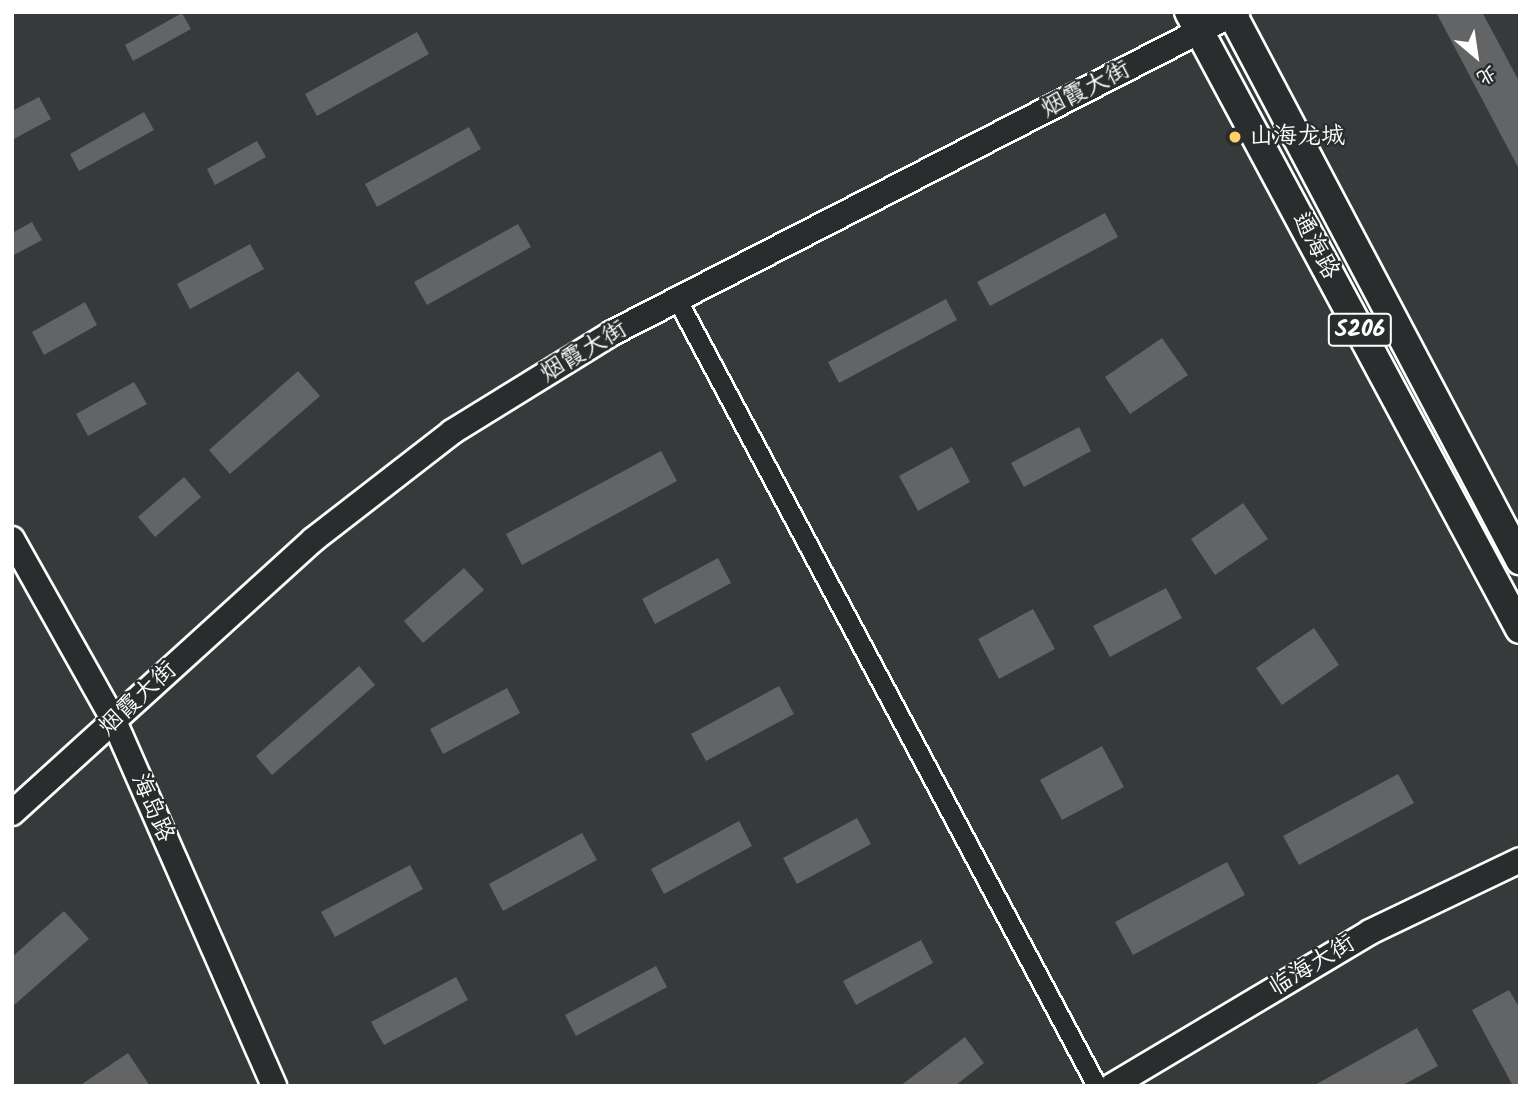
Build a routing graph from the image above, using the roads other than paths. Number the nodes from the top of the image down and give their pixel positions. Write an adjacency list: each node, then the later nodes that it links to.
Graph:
1 (1234, 13): 2 (main road, 烟霞大街); 5 (main road, 通海路 / S206)
2 (1194, 22): 3 (main road, 烟霞大街); 6 (main road, 通海路 / S206)
3 (677, 299): 7 (main road, 烟霞大街); 11 (street)
4 (12, 539): 7 (main road, 海岛路)
5 (1520, 560)
6 (1520, 629)
7 (114, 721): 8 (main road, 烟霞大街); 10 (main road, 海岛路)
8 (12, 813)
9 (1520, 860): 12 (main road, 临海大街)
10 (274, 1086)
11 (1097, 1086)
12 (1112, 1086)

